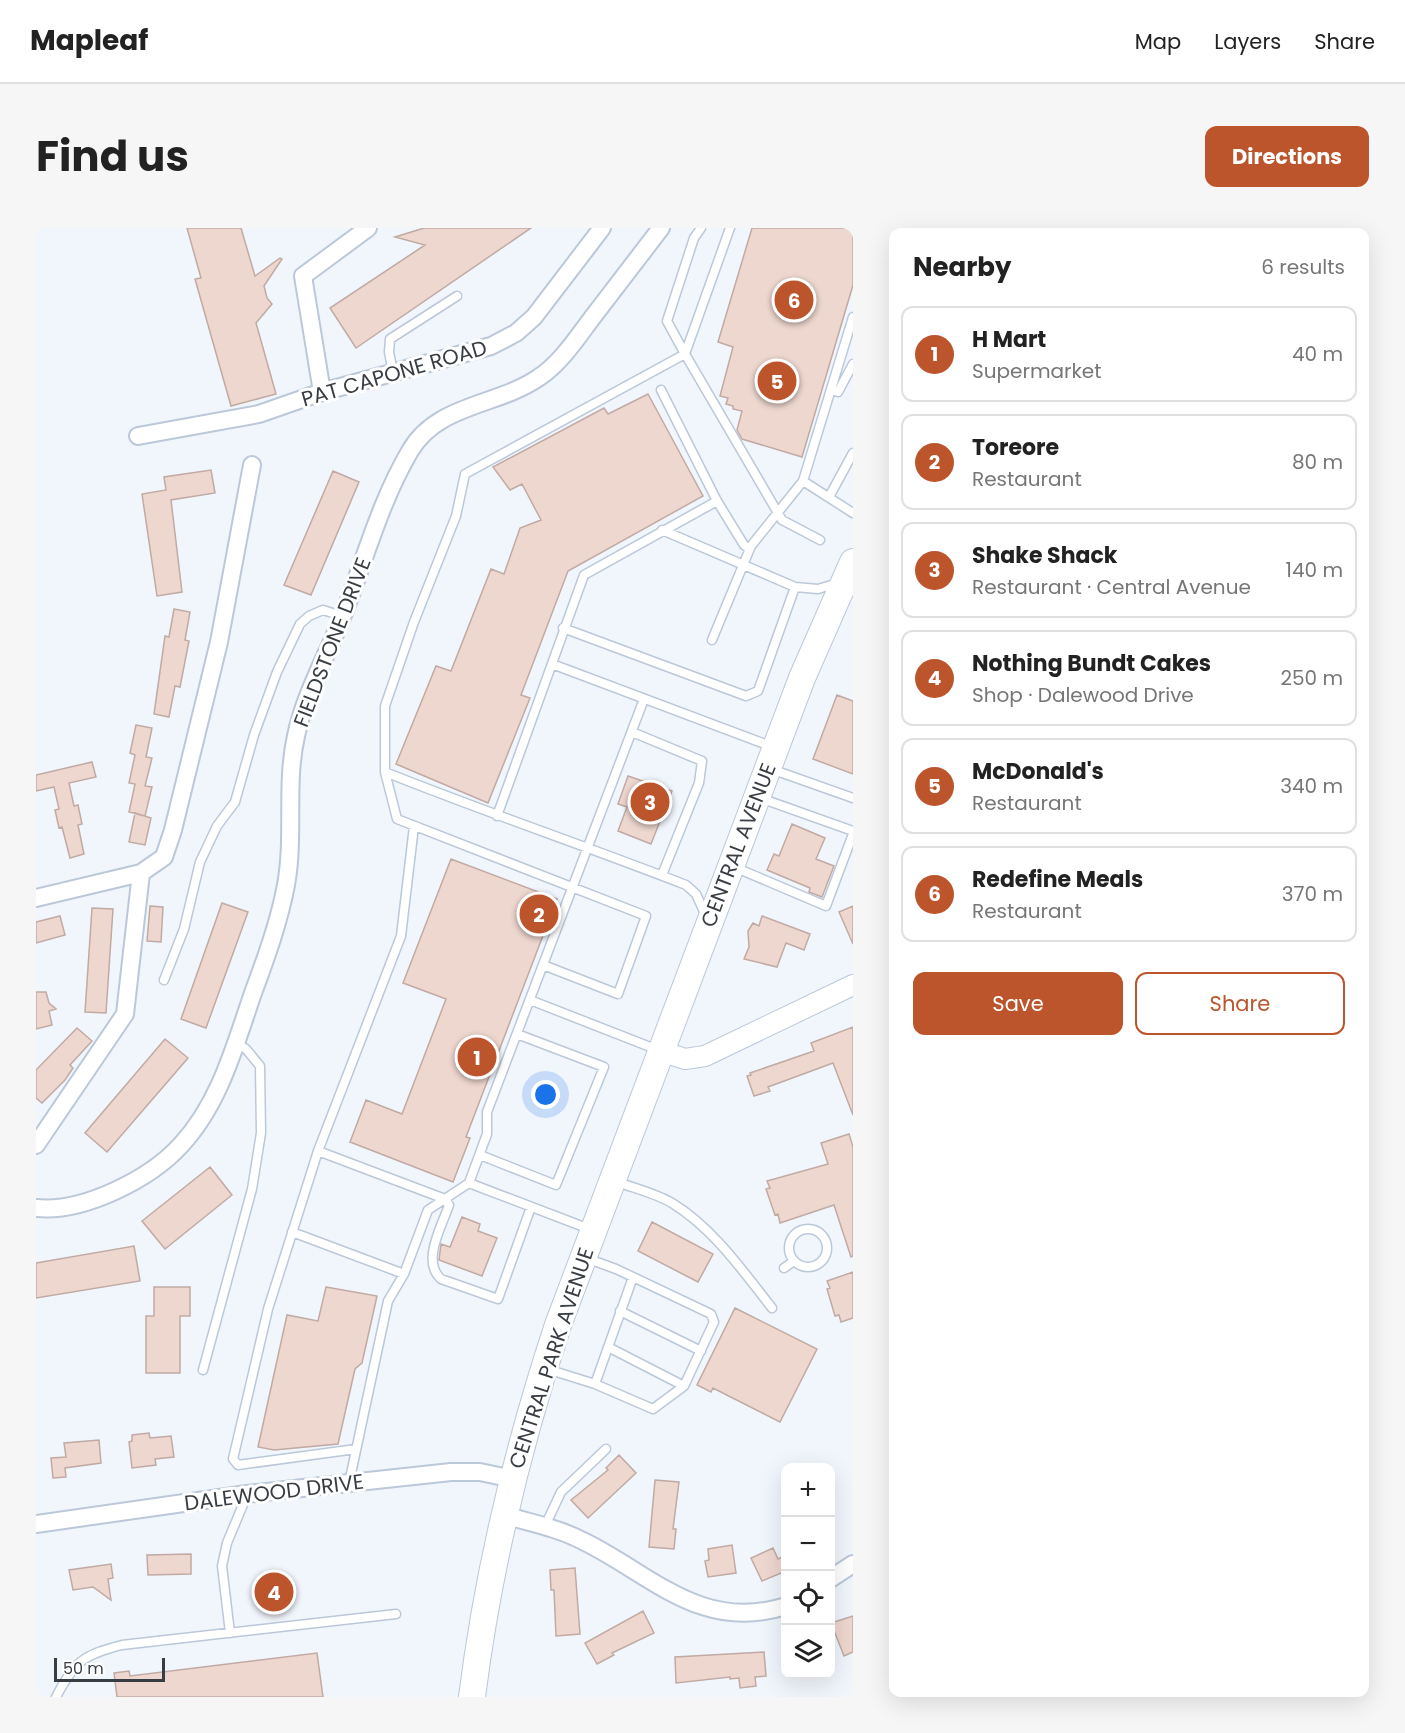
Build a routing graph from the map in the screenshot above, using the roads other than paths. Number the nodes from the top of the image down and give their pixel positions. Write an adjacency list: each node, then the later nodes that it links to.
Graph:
1 (368, 228): 13 (street)
2 (602, 228): 10 (street, PAT CAPONE ROAD)
3 (661, 228): 28 (street, FIELDSTONE DRIVE)
4 (701, 228): 8 (lane)
5 (730, 228): 8 (lane)
6 (457, 296): 10 (lane)
7 (853, 317): 12 (lane)
8 (685, 354): 20 (lane); 35 (lane)
9 (853, 364): 12 (lane)
10 (393, 373): 13 (street, PAT CAPONE ROAD)
11 (661, 390): 19 (lane)
12 (831, 390): 17 (lane)
13 (322, 392): 14 (street, PAT CAPONE ROAD)
14 (138, 436)
15 (853, 453): 18 (lane)
16 (252, 465): 43 (street)
17 (803, 481): 18 (lane); 20 (lane)
18 (829, 496): 21 (lane)
19 (717, 501): 22 (lane); 24 (lane)
20 (779, 513): 23 (lane); 24 (lane)
21 (853, 513)
22 (662, 531): 25 (lane); 29 (lane)
23 (820, 540)
24 (749, 549): 25 (lane)
25 (744, 565): 27 (lane); 30 (lane)
26 (848, 571): 27 (lane); 34 (main road, CENTRAL AVENUE)
27 (795, 587): 29 (lane)
28 (342, 616): 49 (lane); 53 (street, FIELDSTONE DRIVE)
29 (564, 628): 31 (lane)
30 (712, 640)
31 (552, 664): 32 (lane); 38 (lane)
32 (644, 699): 33 (lane); 34 (lane)
33 (632, 732): 41 (lane); 44 (lane)
34 (771, 758): 36 (main road, CENTRAL AVENUE); 37 (lane)
35 (385, 772): 38 (lane); 39 (lane)
36 (757, 796): 40 (lane); 42 (main road, CENTRAL AVENUE)
37 (853, 798)
38 (497, 816): 41 (lane)
39 (414, 826): 45 (lane); 57 (lane)
40 (853, 833): 42 (lane)
41 (588, 847): 44 (lane); 45 (lane)
42 (730, 866): 47 (main road, CENTRAL AVENUE)
43 (141, 873): 46 (street); 56 (street)
44 (662, 875): 47 (lane)
45 (573, 888): 48 (lane); 48 (lane)
46 (36, 898)
47 (709, 922): 54 (main road, CENTRAL AVENUE)
48 (543, 965): 51 (lane)
49 (164, 980)
50 (853, 985): 54 (street)
51 (530, 1000): 52 (lane); 54 (lane)
52 (517, 1034): 58 (lane); 58 (lane)
53 (236, 1043): 63 (street, FIELDSTONE DRIVE); 76 (lane)
54 (660, 1051): 55 (main road, CENTRAL AVENUE)
55 (630, 1131): 59 (main road, CENTRAL PARK AVENUE)
56 (36, 1145)
57 (318, 1151): 61 (lane); 65 (lane)
58 (480, 1155): 60 (lane)
59 (612, 1179): 64 (main road, CENTRAL PARK AVENUE); 71 (lane)
60 (469, 1184): 61 (lane); 62 (lane)
61 (445, 1199): 62 (lane); 69 (lane)
62 (531, 1207): 64 (lane)
63 (36, 1208)
64 (592, 1230): 66 (main road, CENTRAL PARK AVENUE)
65 (292, 1232): 69 (lane); 79 (lane)
66 (582, 1257): 70 (lane); 75 (main road, CENTRAL PARK AVENUE)
67 (794, 1261): 67 (lane); 68 (lane)
68 (784, 1268)
69 (404, 1274): 79 (lane)
70 (633, 1276): 72 (lane); 74 (lane)
71 (772, 1308)
72 (620, 1311): 73 (lane); 74 (lane)
73 (608, 1347): 77 (lane); 78 (lane)
74 (701, 1351): 78 (lane)
75 (544, 1368): 77 (lane); 81 (main road, CENTRAL PARK AVENUE)
76 (203, 1370)
77 (595, 1384): 78 (lane)
78 (684, 1386)
79 (356, 1449): 82 (lane)
80 (606, 1449): 86 (lane)
81 (513, 1479): 82 (street, DALEWOOD DRIVE); 84 (main road, CENTRAL PARK AVENUE)
82 (349, 1483): 83 (street, DALEWOOD DRIVE)
83 (247, 1494): 85 (street, DALEWOOD DRIVE); 91 (lane)
84 (504, 1515): 86 (street); 93 (main road, CENTRAL PARK AVENUE)
85 (36, 1524)
86 (544, 1526): 89 (street)
87 (853, 1564): 88 (street)
88 (835, 1577)
89 (781, 1607)
90 (396, 1614): 91 (lane)
91 (230, 1633): 92 (lane)
92 (56, 1697)
93 (472, 1697)

